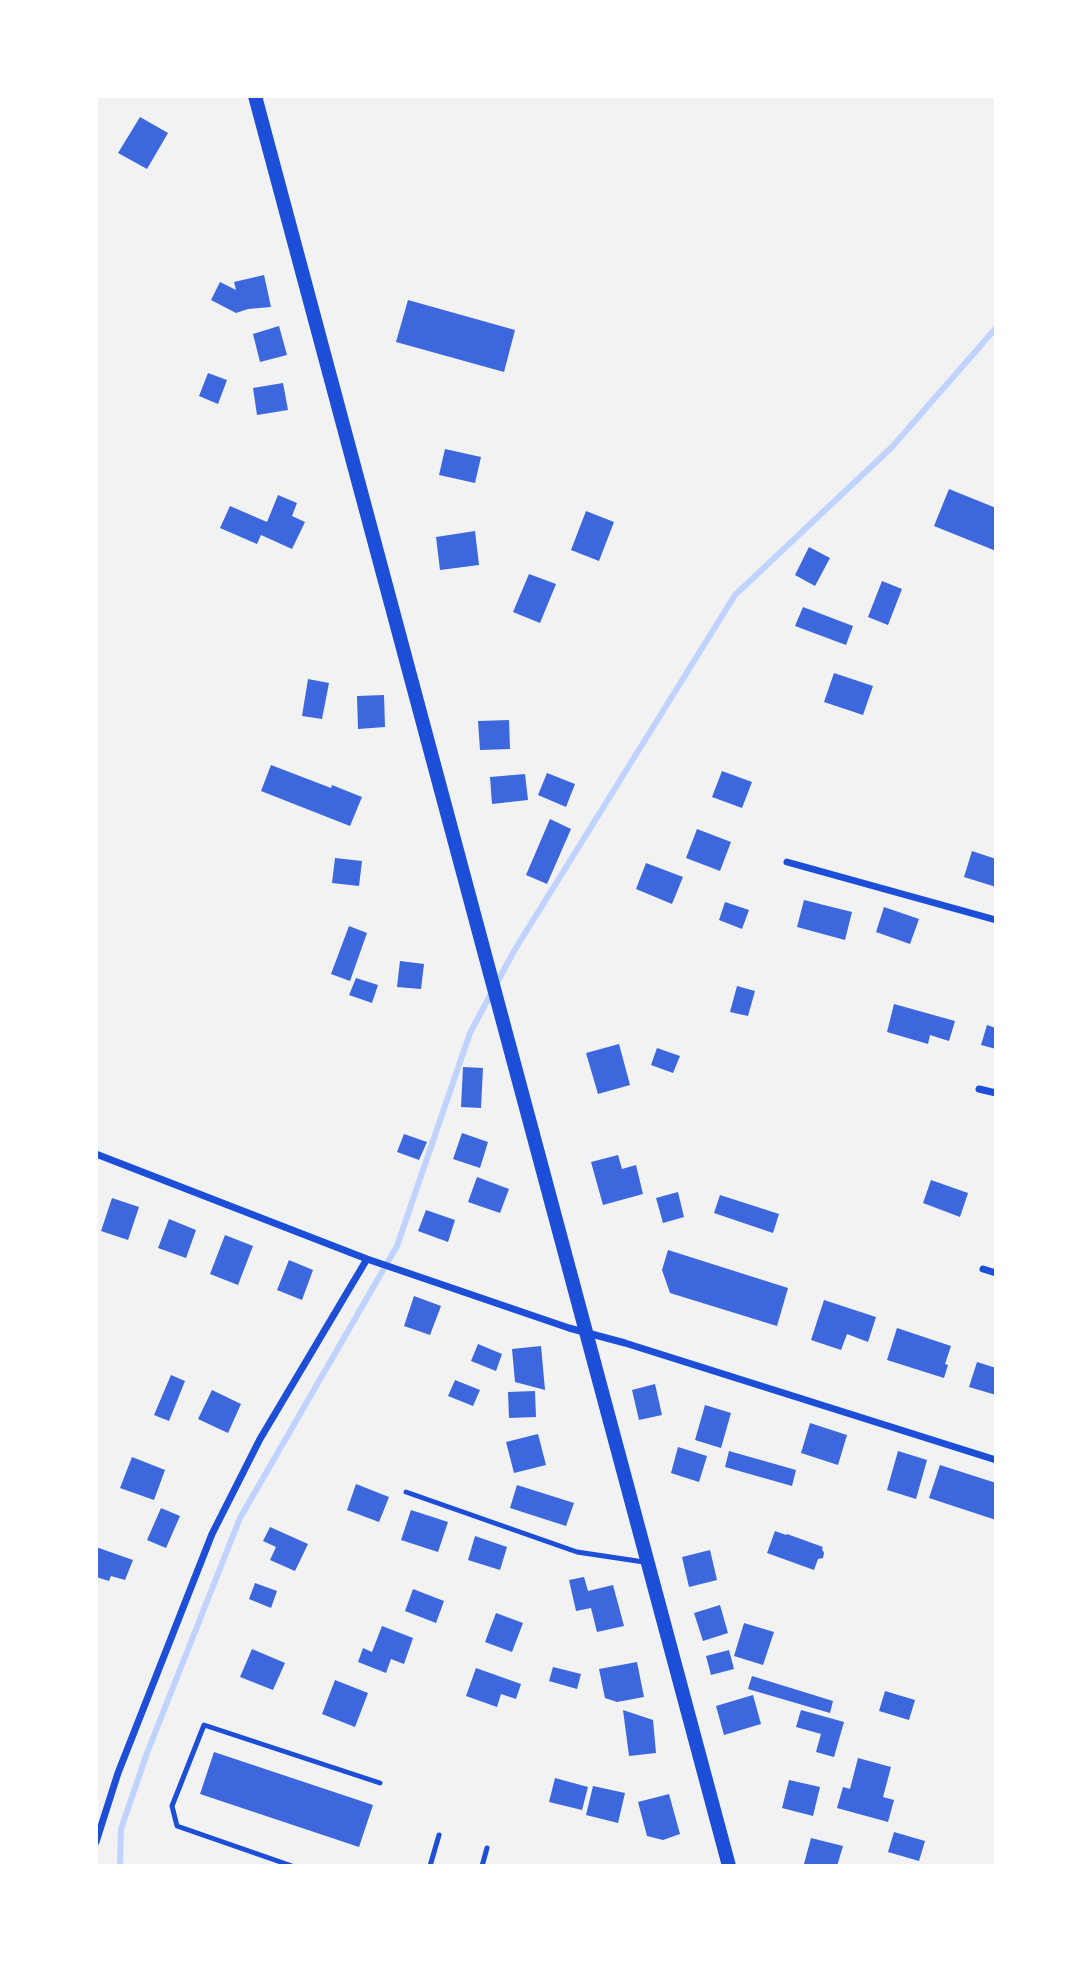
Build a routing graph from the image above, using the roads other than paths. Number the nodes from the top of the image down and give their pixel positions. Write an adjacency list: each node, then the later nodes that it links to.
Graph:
1 (255, 96): 10 (main road)
2 (787, 862): 3 (street)
3 (996, 920)
4 (979, 1089): 5 (street)
5 (996, 1093)
6 (96, 1154): 7 (street)
7 (367, 1259): 10 (street); 16 (street)
8 (983, 1269): 9 (street)
9 (996, 1273)
10 (586, 1334): 11 (street); 13 (main road)
11 (996, 1460)
12 (406, 1492): 13 (lane)
13 (648, 1562): 21 (main road)
14 (380, 1783): 18 (lane)
15 (439, 1835): 19 (lane)
16 (96, 1842)
17 (488, 1848): 20 (lane)
18 (292, 1866)
19 (430, 1866)
20 (482, 1866)
21 (729, 1866)

